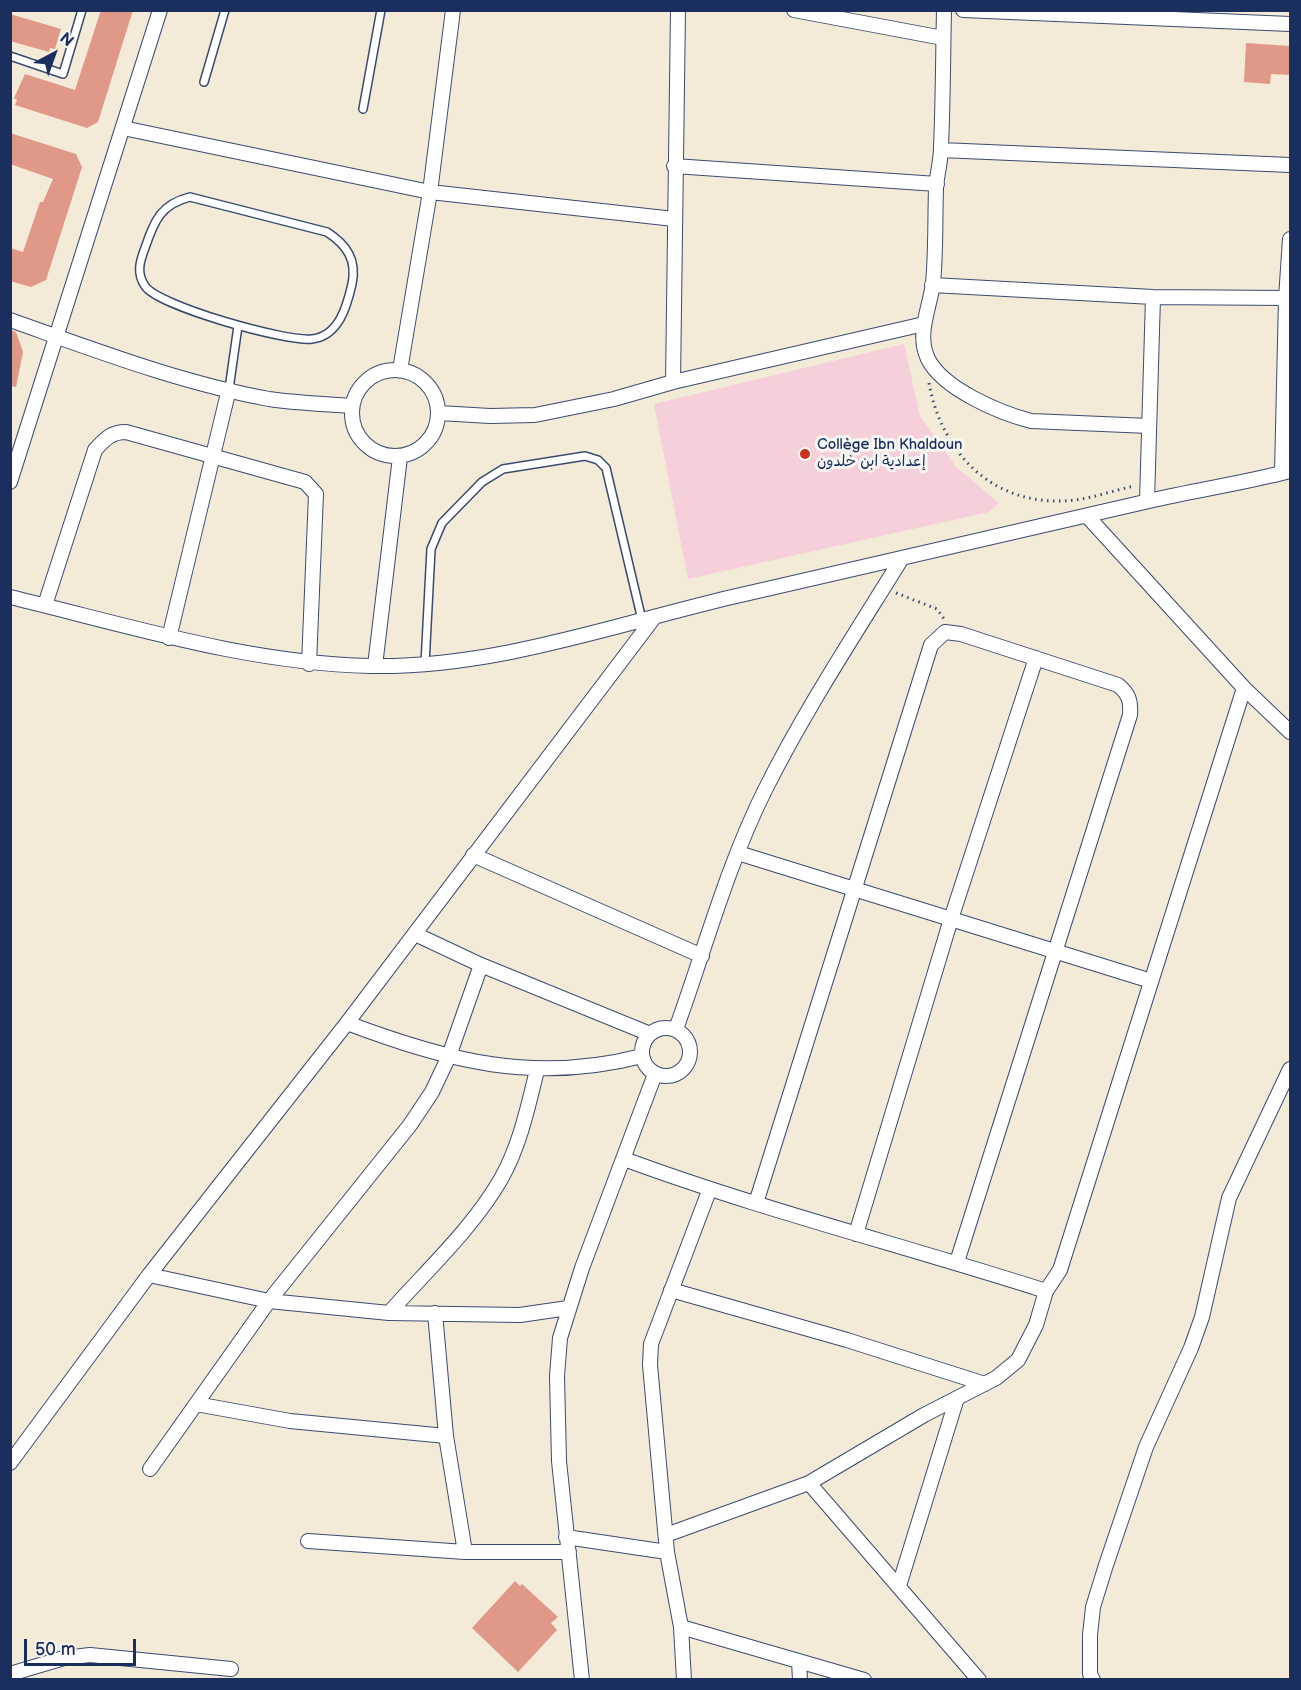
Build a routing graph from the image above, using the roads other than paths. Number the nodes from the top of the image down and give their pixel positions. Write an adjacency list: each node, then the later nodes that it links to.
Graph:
1 (82, 10): 15 (lane)
2 (160, 10): 18 (street)
3 (225, 10): 16 (lane)
4 (381, 10): 17 (lane)
5 (453, 10): 23 (street)
6 (678, 10): 21 (street)
7 (794, 10): 13 (street)
8 (872, 10): 13 (street)
9 (944, 10): 14 (street)
10 (963, 10): 11 (street)
11 (1255, 16): 12 (street)
12 (1290, 24)
13 (871, 25): 14 (street)
14 (943, 38): 19 (street)
15 (10, 56)
16 (204, 82)
17 (363, 109)
18 (123, 128): 23 (street); 32 (street)
19 (941, 150): 20 (street); 22 (street)
20 (1290, 165)
21 (674, 166): 22 (street); 24 (street)
22 (937, 184): 26 (street)
23 (430, 192): 24 (street); 33 (street)
24 (674, 219): 34 (street)
25 (1290, 239): 28 (street)
26 (932, 285): 27 (street); 30 (street)
27 (1153, 297): 28 (street); 38 (street)
28 (1286, 298): 41 (street)
29 (10, 320): 32 (street)
30 (924, 324): 34 (street); 38 (street)
31 (238, 326): 31 (lane); 35 (lane)
32 (57, 337): 35 (street); 42 (street)
33 (400, 370): 36 (street); 37 (street)
34 (673, 382): 37 (street)
35 (229, 389): 36 (street); 40 (street)
36 (351, 406): 39 (street)
37 (439, 413): 39 (street)
38 (1149, 426): 43 (street)
39 (400, 457): 53 (street)
40 (214, 458): 47 (street); 49 (street); 51 (street)
41 (1286, 472): 43 (street)
42 (10, 482)
43 (1147, 501): 44 (street)
44 (1088, 517): 45 (street); 54 (street)
45 (902, 558): 48 (street); 56 (street)
46 (10, 597): 47 (street)
47 (45, 605): 49 (street)
48 (647, 620): 52 (street); 52 (lane); 57 (street)
49 (169, 638): 51 (street)
50 (1036, 658): 58 (street); 59 (street); 61 (street)
51 (309, 664): 53 (street)
52 (425, 664): 53 (street)
53 (375, 666)
54 (1244, 688): 55 (street); 64 (street)
55 (1290, 732)
56 (738, 853): 58 (street); 62 (street)
57 (473, 855): 60 (street); 62 (street)
58 (855, 891): 59 (street); 75 (street)
59 (951, 919): 61 (street); 76 (street)
60 (415, 934): 63 (street); 65 (street)
61 (1056, 952): 64 (street); 77 (street)
62 (702, 956): 66 (street)
63 (482, 965): 67 (street); 68 (street)
64 (1151, 981): 80 (street)
65 (347, 1023): 68 (street); 78 (street)
66 (676, 1029): 67 (street); 72 (street)
67 (650, 1034): 69 (street)
68 (449, 1056): 71 (street); 81 (street)
69 (642, 1056): 71 (street); 72 (street)
70 (1290, 1069): 108 (street)
71 (537, 1070): 83 (street)
72 (655, 1074): 73 (street)
73 (624, 1159): 74 (street); 82 (street)
74 (710, 1191): 75 (street); 79 (street)
75 (756, 1203): 76 (street)
76 (856, 1234): 77 (street)
77 (957, 1262): 80 (street)
78 (149, 1275): 81 (street); 89 (street)
79 (670, 1290): 85 (street); 92 (street)
80 (1046, 1291): 85 (street)
81 (269, 1301): 83 (street); 87 (street)
82 (568, 1308): 84 (street); 93 (street)
83 (389, 1313): 84 (street)
84 (435, 1313): 88 (street)
85 (985, 1384): 86 (street)
86 (957, 1398): 91 (street); 98 (street)
87 (196, 1404): 88 (street); 90 (street)
88 (446, 1436): 95 (street)
89 (10, 1463)
90 (150, 1468)
91 (809, 1483): 92 (street); 98 (street)
92 (666, 1535): 97 (street)
93 (566, 1537): 96 (street); 97 (street)
94 (308, 1541): 95 (street)
95 (465, 1552): 96 (street)
96 (569, 1552): 103 (street)
97 (668, 1552): 99 (street)
98 (899, 1586): 107 (street)
99 (681, 1627): 100 (street); 104 (street)
100 (799, 1661): 105 (street); 106 (street)
101 (231, 1669): 102 (street)
102 (10, 1674)
103 (582, 1680)
104 (684, 1680)
105 (800, 1680)
106 (864, 1680)
107 (979, 1680)
108 (1093, 1680)

